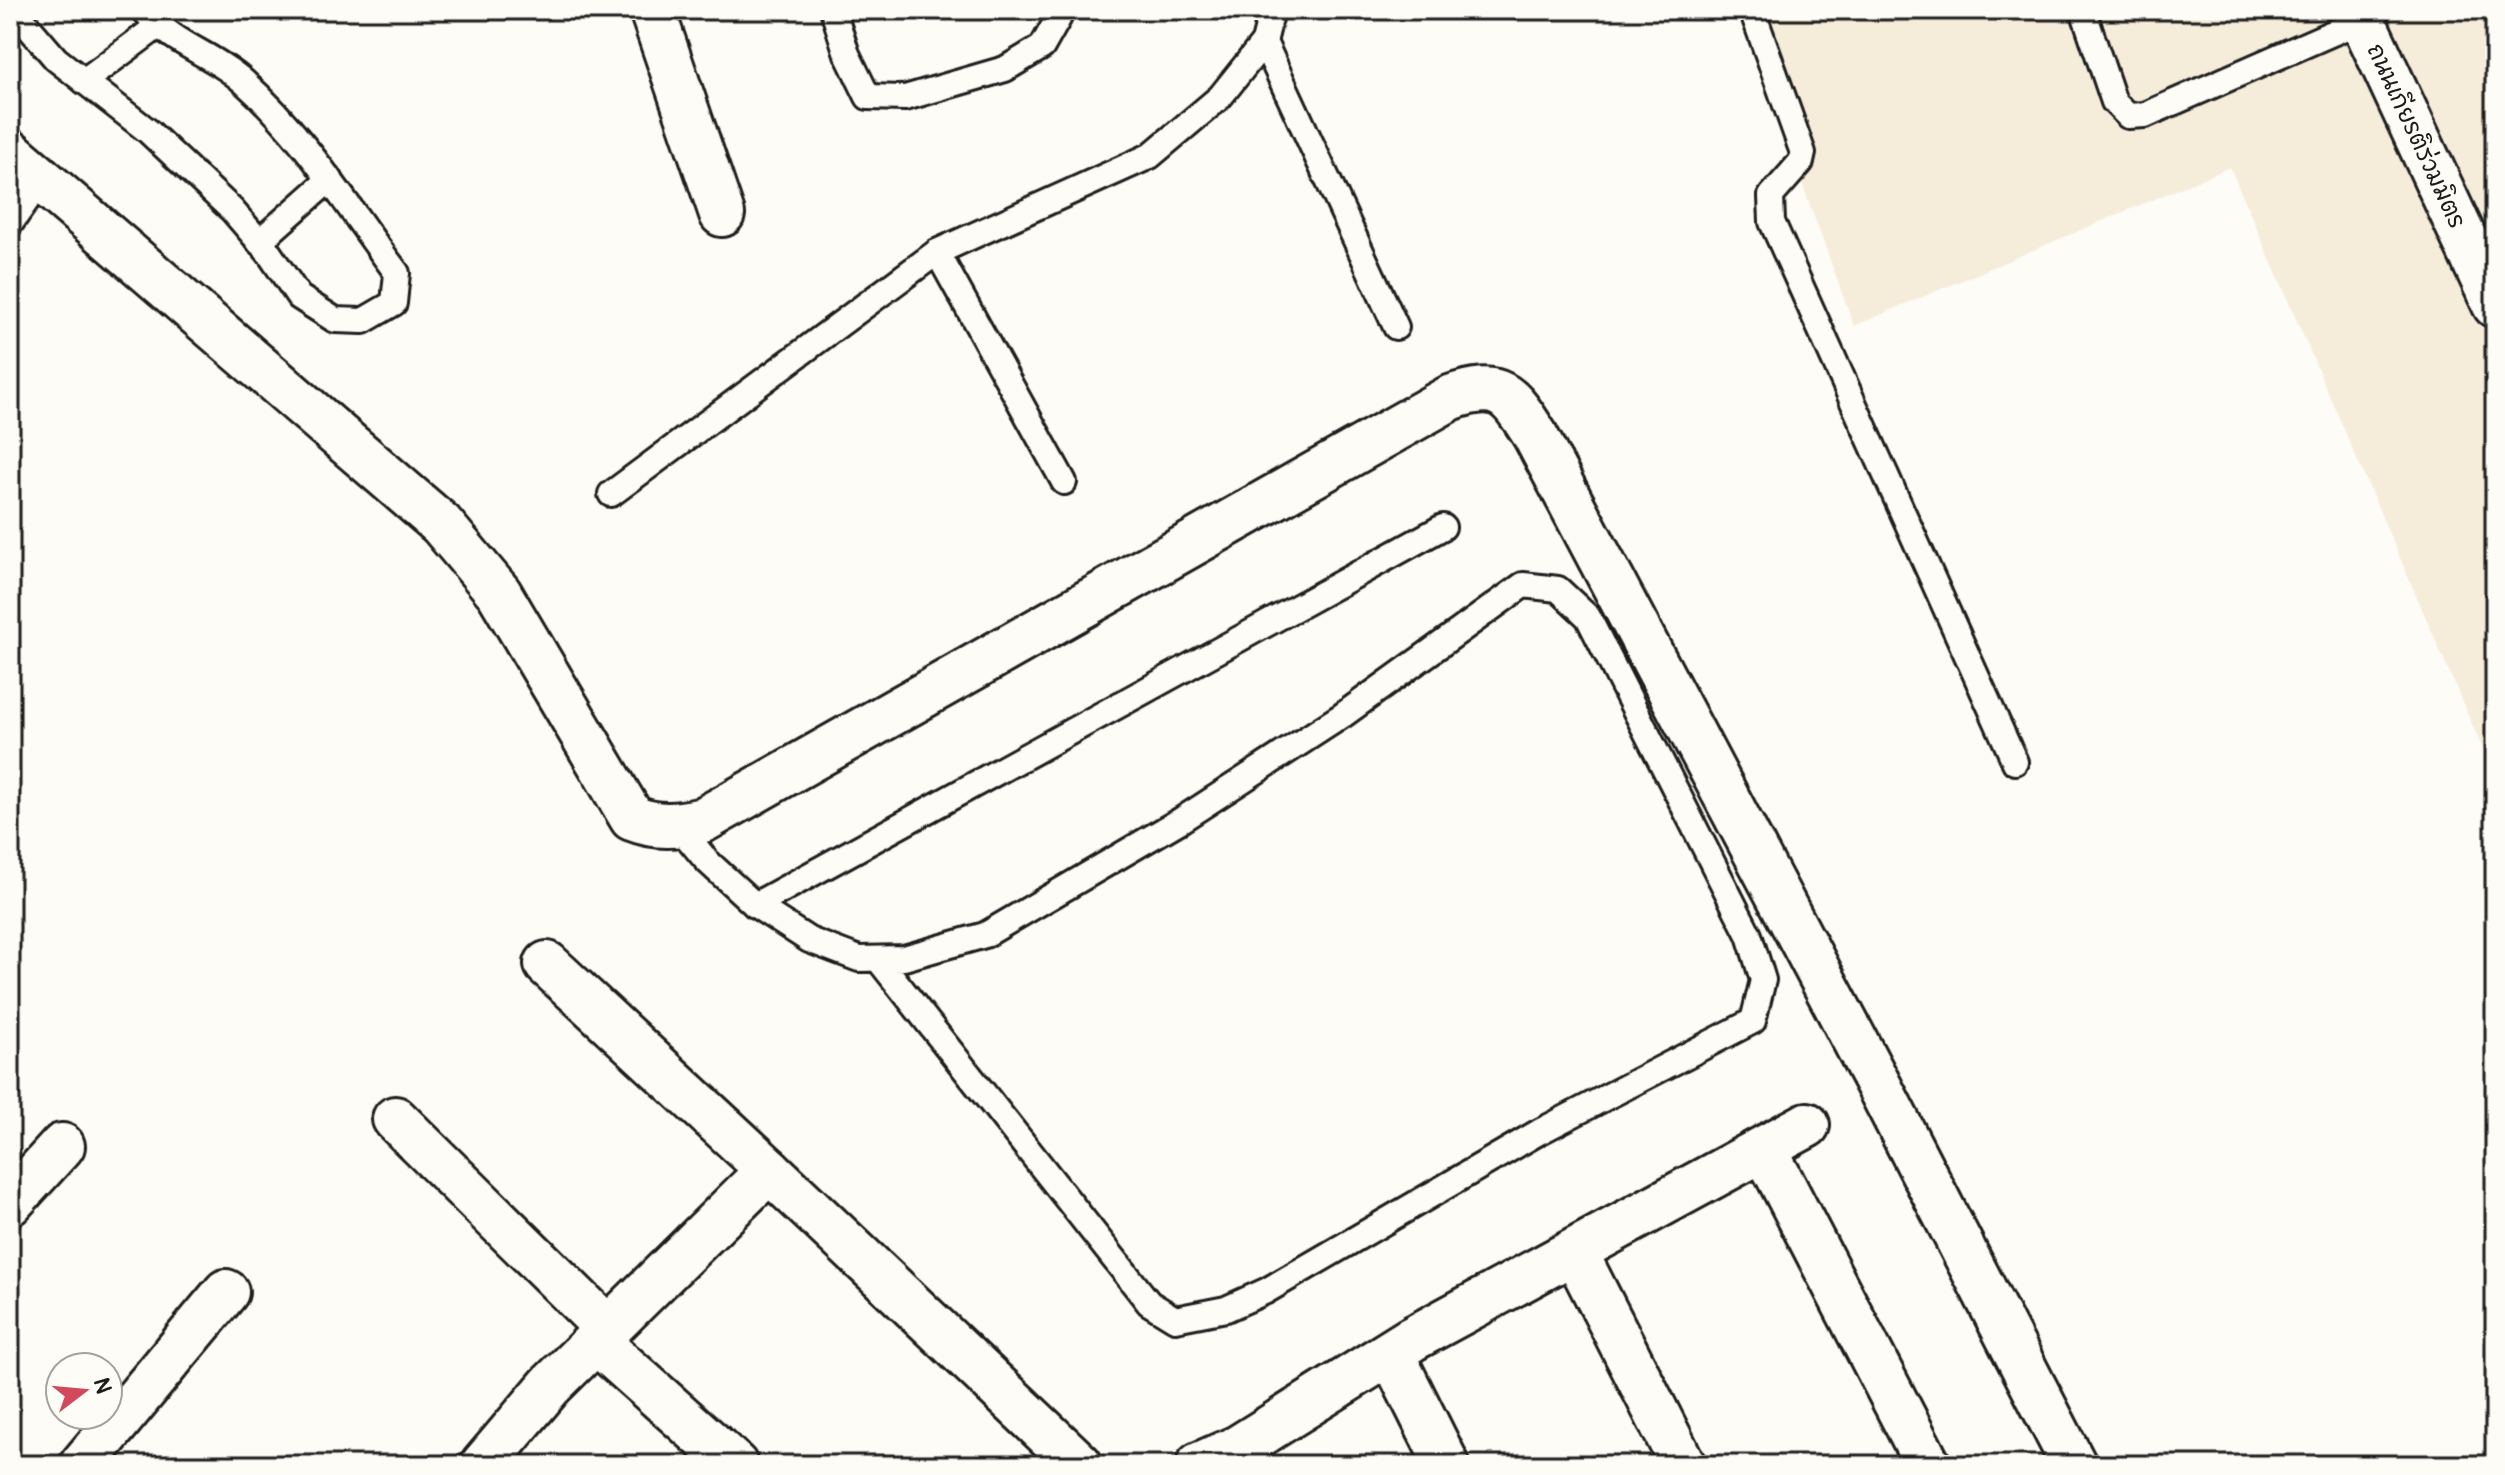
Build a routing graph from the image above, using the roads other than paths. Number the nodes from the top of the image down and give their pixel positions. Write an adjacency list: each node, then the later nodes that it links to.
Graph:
1 (14, 10): 11 (lane)
2 (652, 10): 14 (street)
3 (833, 10): 4 (lane)
4 (1059, 10)
5 (1272, 10): 10 (lane)
6 (1752, 10): 23 (lane)
7 (2083, 10): 8 (lane)
8 (2360, 15): 18 (street, ถนนเกียรติร่วมมิตร)
9 (151, 18): 11 (lane); 13 (lane)
10 (1264, 42): 17 (lane); 19 (lane)
11 (84, 81): 16 (lane)
12 (26, 166): 15 (lane); 24 (street)
13 (330, 179): 16 (lane); 16 (lane)
14 (722, 214)
15 (10, 224)
16 (259, 242)
17 (937, 252): 20 (lane); 21 (lane)
18 (2495, 305)
19 (1396, 327)
20 (1064, 482)
21 (611, 494)
22 (1443, 527): 25 (lane)
23 (2015, 762)
24 (678, 826): 25 (lane); 46 (street)
25 (755, 905): 26 (lane)
26 (878, 959): 26 (lane)
27 (547, 964): 32 (street)
28 (395, 1119): 36 (street)
29 (1807, 1125): 31 (street)
30 (62, 1146): 33 (street)
31 (1765, 1150): 34 (street); 45 (street)
32 (769, 1170): 36 (street); 41 (street)
33 (10, 1203)
34 (1575, 1252): 37 (street); 44 (street)
35 (226, 1292): 38 (street)
36 (602, 1335): 39 (street); 40 (street)
37 (1391, 1353): 42 (street); 43 (street)
38 (82, 1465)
39 (483, 1465)
40 (735, 1465)
41 (1080, 1465)
42 (1199, 1465)
43 (1447, 1465)
44 (1683, 1465)
45 (1928, 1465)
46 (2074, 1465)

